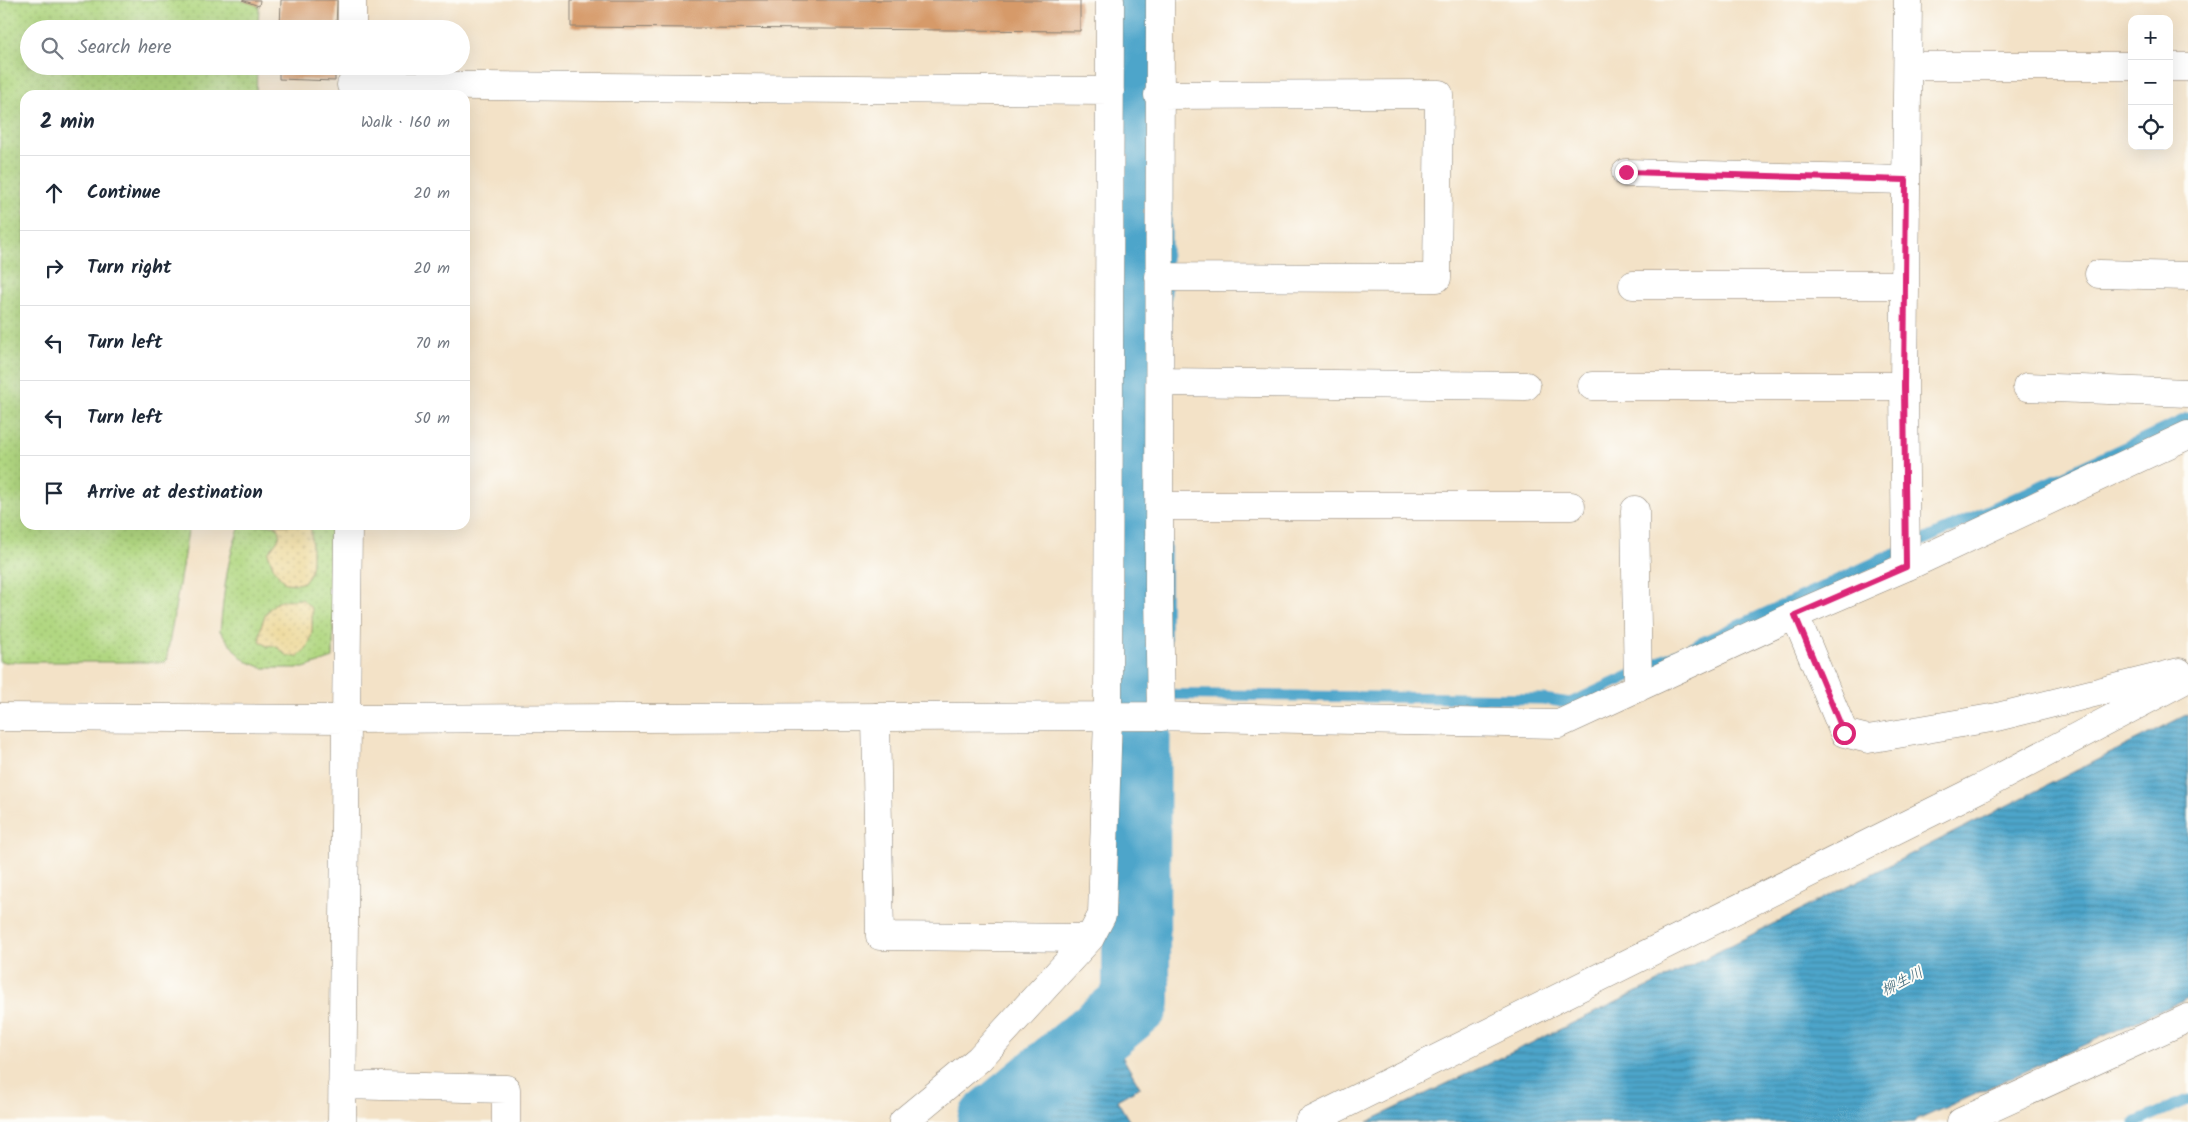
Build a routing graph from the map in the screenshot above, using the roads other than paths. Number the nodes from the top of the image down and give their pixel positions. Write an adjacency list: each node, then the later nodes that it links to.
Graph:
1 (352, 0): 5 (street)
2 (1110, 0): 11 (street)
3 (1160, 0): 12 (street)
4 (1908, 0): 6 (street)
5 (352, 20)
6 (1908, 66): 7 (street); 14 (street)
7 (2128, 66)
8 (2173, 66): 9 (street)
9 (2188, 66)
10 (350, 87): 11 (street)
11 (1110, 91): 37 (street)
12 (1158, 95): 17 (street); 17 (street)
13 (1626, 172): 14 (street)
14 (1906, 180): 19 (street)
15 (2099, 274): 16 (street)
16 (2188, 276)
17 (1159, 277): 20 (street)
18 (1633, 285): 19 (street)
19 (1905, 285): 23 (street)
20 (1160, 382): 21 (street); 27 (street)
21 (1526, 386)
22 (1592, 386): 23 (street)
23 (1904, 386): 31 (street)
24 (2027, 387): 25 (street)
25 (2188, 393)
26 (2188, 436): 31 (street)
27 (1160, 506): 28 (street); 36 (street)
28 (1571, 506)
29 (1635, 510): 35 (street)
30 (348, 530): 40 (street)
31 (1906, 566): 32 (street)
32 (1795, 615): 33 (street); 35 (street)
33 (2188, 671)
34 (2188, 678): 47 (street)
35 (1638, 686): 36 (street)
36 (1157, 715): 37 (street)
37 (1114, 716): 39 (street); 41 (street)
38 (0, 717): 40 (street)
39 (876, 717): 40 (street); 41 (street)
40 (347, 719): 43 (street)
41 (1090, 938): 46 (street)
42 (2188, 1018): 48 (street)
43 (342, 1085): 44 (street); 45 (street)
44 (342, 1122)
45 (506, 1122)
46 (903, 1122)
47 (1309, 1122)
48 (1961, 1122)

